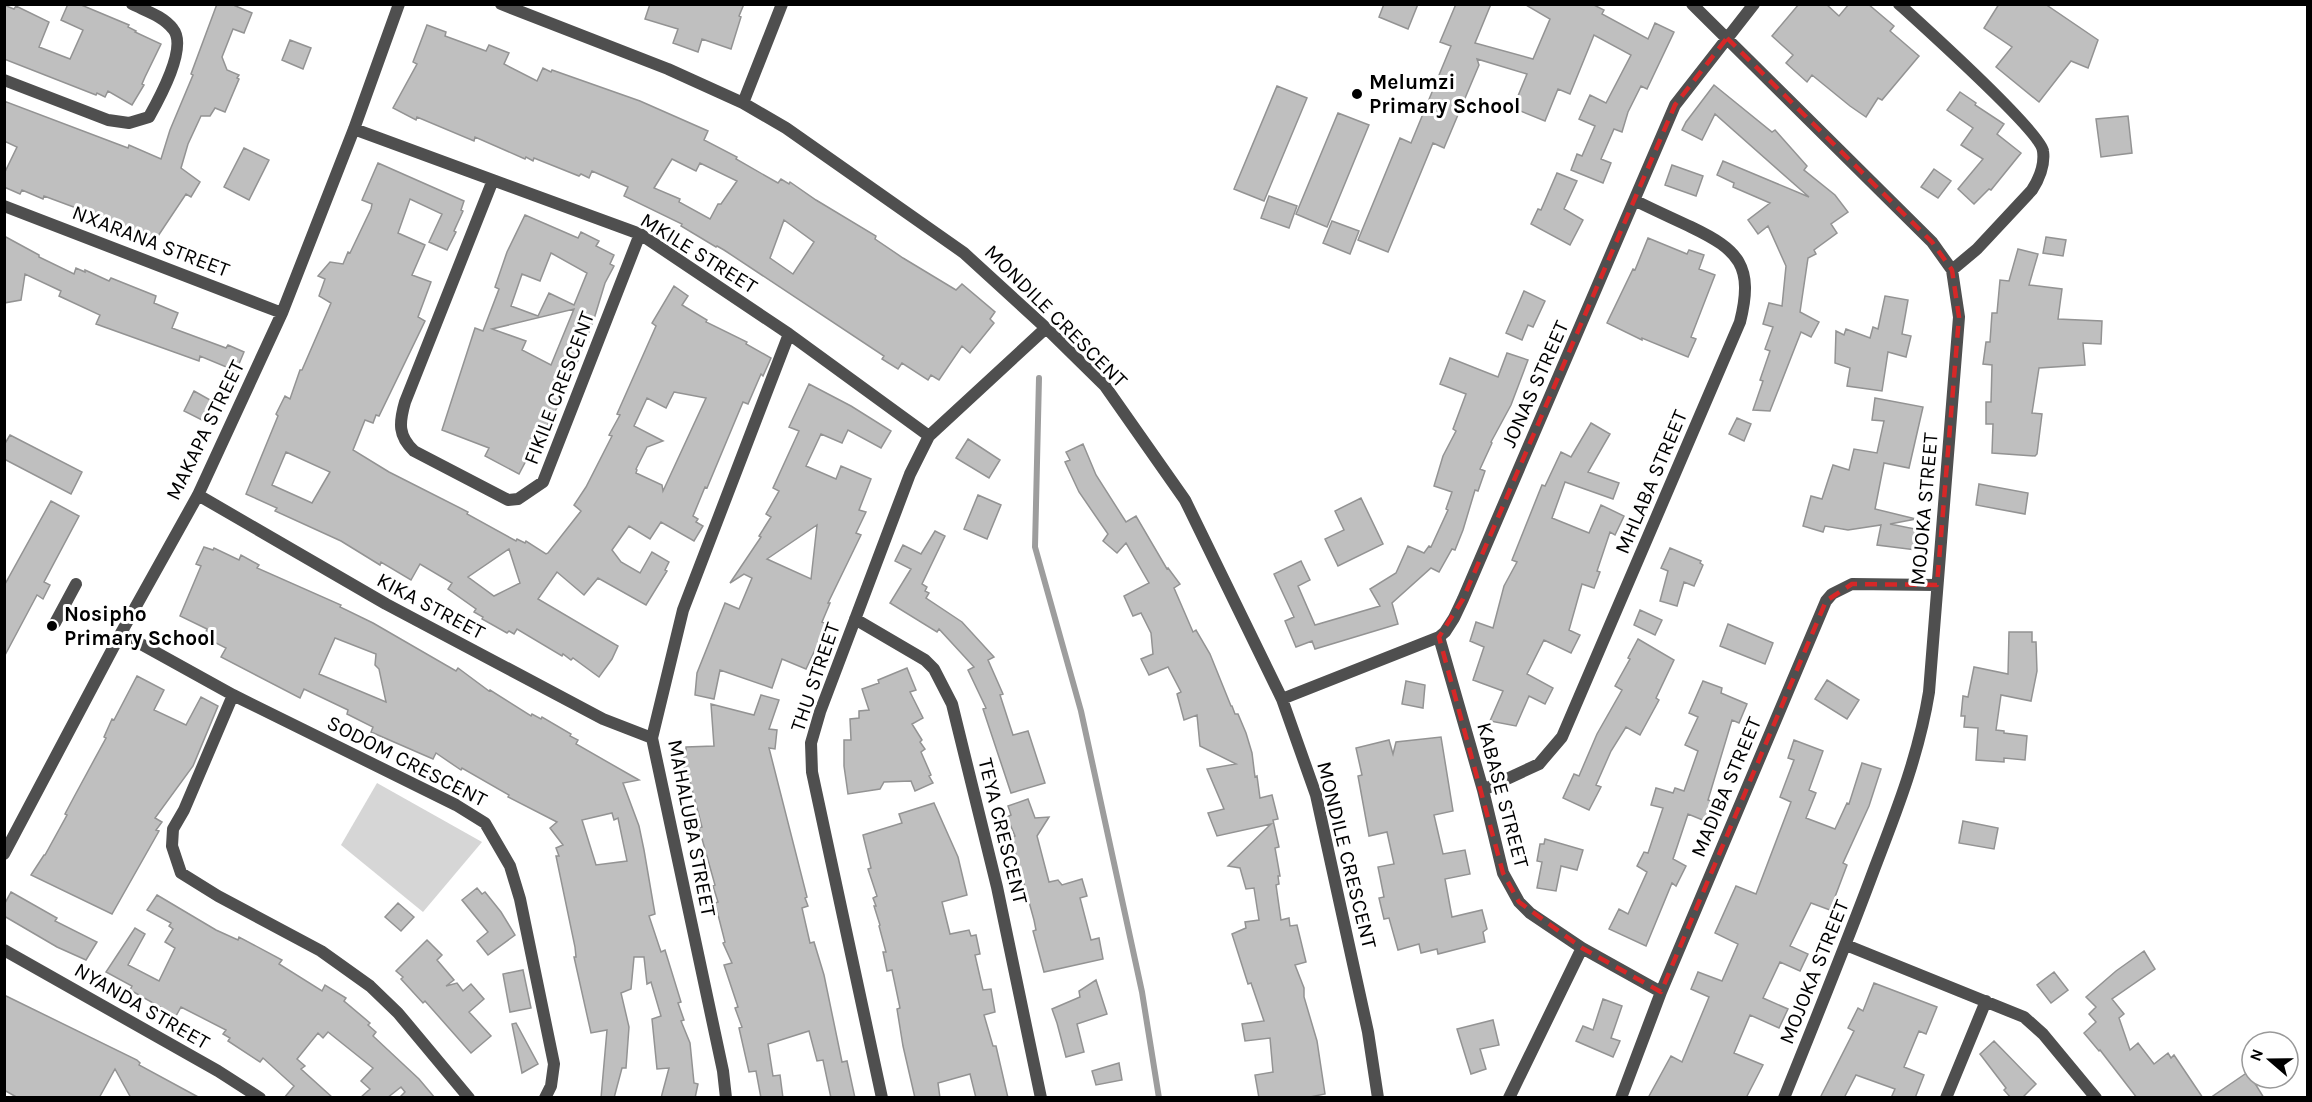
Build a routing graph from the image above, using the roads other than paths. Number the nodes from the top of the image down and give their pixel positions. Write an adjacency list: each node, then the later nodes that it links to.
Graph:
1 (132, 4): 9 (street)
2 (399, 4): 11 (street, MAKAPA STREET)
3 (501, 4): 10 (street, MONDILE CRESCENT)
4 (782, 4): 10 (street)
5 (1692, 4): 8 (street, MOJOKA STREET)
6 (1754, 4): 8 (street, JONAS STREET)
7 (1899, 4): 16 (street)
8 (1727, 38): 13 (street, JONAS STREET); 16 (street, MOJOKA STREET)
9 (4, 80)
10 (743, 103): 18 (street, MONDILE CRESCENT)
11 (354, 129): 12 (street, MKILE STREET); 17 (street, MAKAPA STREET)
12 (493, 180): 15 (street, MKILE STREET); 15 (street, FIKILE CRESCENT)
13 (1636, 201): 27 (street, JONAS STREET); 31 (street, MHLABA STREET)
14 (4, 206): 17 (street, NXARANA STREET)
15 (640, 234): 19 (street, MKILE STREET)
16 (1952, 270): 23 (street, MOJOKA STREET)
17 (282, 313): 21 (street, MAKAPA STREET)
18 (1046, 328): 20 (street, THU STREET); 29 (street, MONDILE CRESCENT)
19 (789, 334): 20 (street, MKILE STREET); 30 (street, MAHALUBA STREET)
20 (929, 435): 24 (street, THU STREET)
21 (198, 495): 26 (street, MAKAPA STREET); 30 (street, KIKA STREET)
22 (76, 584): 25 (street)
23 (1937, 585): 33 (street, MOJOKA STREET); 36 (street, MADIBA STREET)
24 (855, 619): 42 (street, THU STREET); 43 (street, TEYA CRESCENT)
25 (54, 623)
26 (121, 633): 28 (street, SODOM CRESCENT); 32 (street, MAKAPA STREET)
27 (1439, 637): 29 (street); 31 (street, KABASE STREET)
28 (233, 696): 39 (street); 40 (street, SODOM CRESCENT)
29 (1282, 699): 44 (street, MONDILE CRESCENT)
30 (652, 738): 41 (street, MAHALUBA STREET)
31 (1484, 790): 34 (street, KABASE STREET)
32 (4, 854)
33 (1846, 945): 37 (street); 47 (street, MOJOKA STREET)
34 (1582, 948): 36 (street, KABASE STREET); 45 (street)
35 (4, 950): 38 (street, NYANDA STREET)
36 (1661, 992): 46 (street, MADIBA STREET)
37 (1986, 1001): 48 (street); 49 (street)
38 (260, 1098)
39 (469, 1098)
40 (545, 1098)
41 (726, 1098)
42 (882, 1098)
43 (1041, 1098)
44 (1378, 1098)
45 (1509, 1098)
46 (1621, 1098)
47 (1784, 1098)
48 (1946, 1098)
49 (2096, 1098)

